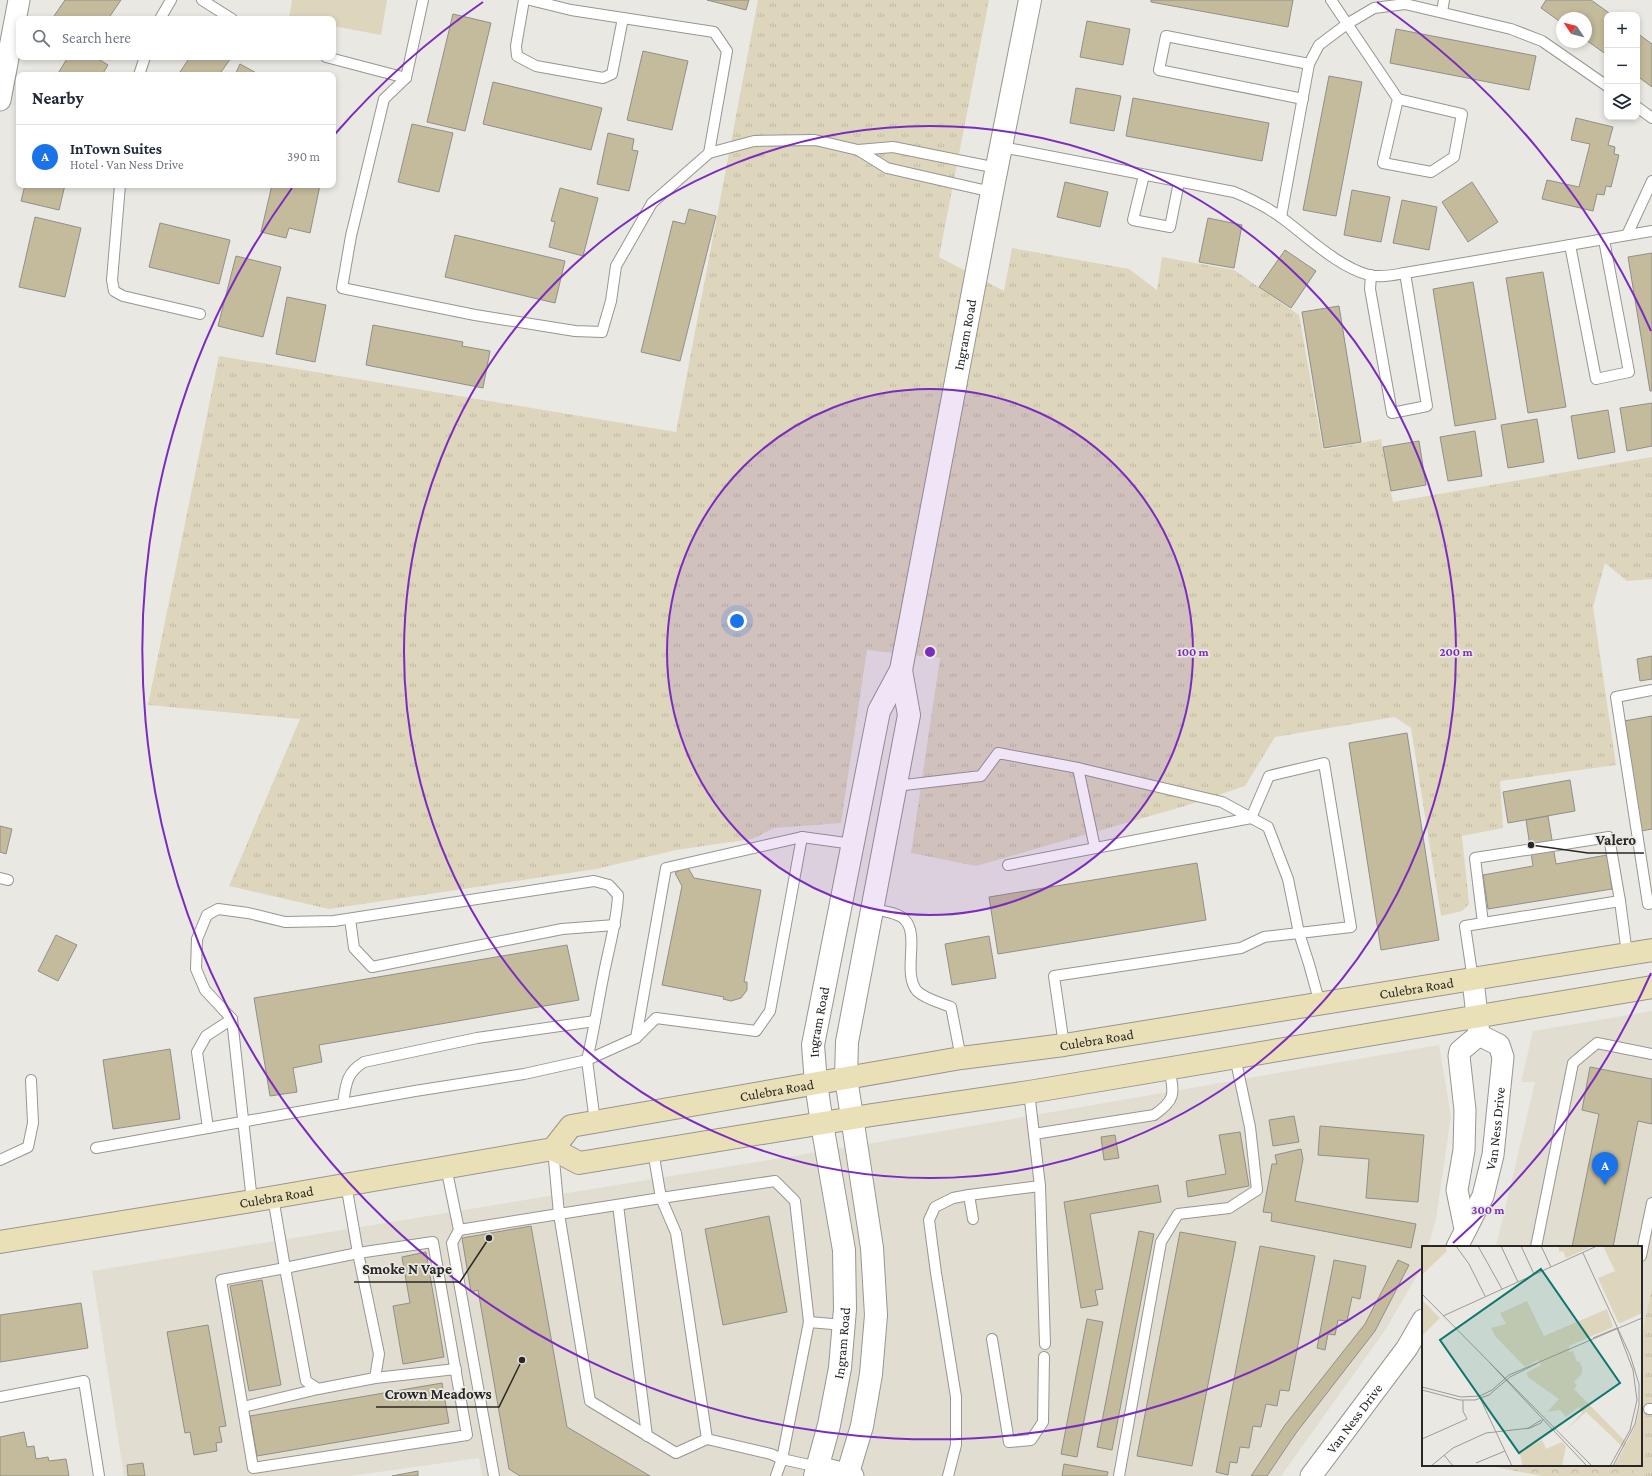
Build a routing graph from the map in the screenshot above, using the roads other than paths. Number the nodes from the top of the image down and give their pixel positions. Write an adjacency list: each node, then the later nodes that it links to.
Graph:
1 (19, 0): 22 (street)
2 (171, 0): 12 (lane)
3 (202, 0): 13 (lane)
4 (423, 0): 20 (lane)
5 (524, 0): 14 (lane)
6 (530, 0): 14 (lane)
7 (1030, 0): 29 (street, Ingram Road)
8 (1331, 0): 15 (lane)
9 (1444, 0): 11 (lane)
10 (1405, 2): 11 (lane); 15 (lane)
11 (1442, 12): 21 (lane)
12 (162, 16)
13 (227, 16)
14 (623, 18): 28 (lane)
15 (1347, 24): 18 (lane); 24 (lane)
16 (144, 60): 19 (lane)
17 (336, 60): 20 (lane)
18 (1309, 64): 23 (lane); 23 (lane)
19 (140, 72)
20 (406, 78): 28 (lane)
21 (1604, 84)
22 (0, 98)
23 (1303, 99): 35 (lane)
24 (1398, 99): 24 (lane)
25 (1640, 109): 26 (lane)
26 (1652, 118)
27 (858, 150): 28 (lane); 29 (lane); 34 (lane)
28 (709, 153)
29 (999, 158): 30 (lane); 34 (street, Ingram Road)
30 (1144, 175): 32 (lane); 32 (lane)
31 (1652, 181): 37 (lane)
32 (1179, 182): 35 (lane)
33 (120, 188): 42 (lane)
34 (992, 192): 43 (street, Ingram Road)
35 (1281, 217): 41 (lane)
36 (1652, 231): 37 (lane)
37 (1627, 235): 38 (lane)
38 (1604, 240): 39 (lane); 39 (lane)
39 (1570, 245): 40 (lane)
40 (1405, 273): 41 (lane); 41 (lane)
41 (1370, 275)
42 (200, 314)
43 (901, 670): 46 (street, Ingram Road); 49 (street, Ingram Road)
44 (1652, 690): 53 (lane)
45 (1078, 768): 46 (lane); 47 (lane); 50 (lane)
46 (896, 786): 54 (street, Ingram Road)
47 (1251, 818): 50 (lane); 58 (lane); 58 (lane)
48 (802, 837): 49 (lane); 67 (lane); 67 (lane)
49 (853, 844): 76 (street, Ingram Road)
50 (1095, 848): 51 (lane)
51 (1008, 865)
52 (1620, 901): 56 (lane); 56 (lane); 60 (lane)
53 (1652, 903)
54 (872, 909): 71 (lane); 74 (street, Ingram Road)
55 (350, 919): 57 (lane); 57 (lane); 64 (lane)
56 (1483, 923): 61 (lane)
57 (615, 925): 65 (lane)
58 (1300, 933): 63 (lane); 68 (lane)
59 (1652, 950): 60 (main road, Culebra Road)
60 (1627, 954): 61 (main road, Culebra Road)
61 (1473, 980): 63 (main road, Culebra Road); 66 (street)
62 (1652, 987): 66 (main road)
63 (1320, 1004): 68 (main road, Culebra Road)
64 (232, 1019): 80 (lane); 83 (lane)
65 (595, 1021): 72 (lane); 78 (lane)
66 (1478, 1025): 70 (main road); 101 (street, Van Ness Drive); 101 (street, Van Ness Drive)
67 (636, 1038): 72 (lane)
68 (1064, 1045): 71 (main road, Culebra Road)
69 (1652, 1054): 103 (lane)
70 (1235, 1057): 73 (main road); 127 (lane)
71 (960, 1058): 74 (main road, Culebra Road)
72 (586, 1060): 78 (lane); 81 (lane)
73 (1169, 1068): 77 (main road); 84 (lane)
74 (846, 1078): 76 (main road, Culebra Road); 79 (street, Ingram Road)
75 (31, 1080): 88 (lane)
76 (816, 1083): 81 (main road, Culebra Road); 82 (street, Ingram Road)
77 (1029, 1092): 79 (main road); 84 (lane)
78 (343, 1104): 80 (lane)
79 (852, 1118): 82 (main road); 125 (street, Ingram Road)
80 (243, 1121): 83 (lane); 95 (lane)
81 (595, 1122): 86 (main road, Culebra Road)
82 (822, 1124): 87 (main road); 109 (street, Ingram Road)
83 (208, 1128): 85 (lane)
84 (1034, 1134): 91 (lane)
85 (96, 1148)
86 (553, 1149): 87 (main road); 89 (main road, Culebra Road); 98 (lane)
87 (653, 1151): 94 (lane)
88 (0, 1160)
89 (446, 1167): 90 (main road, Culebra Road); 100 (lane)
90 (346, 1184): 93 (main road, Culebra Road); 105 (lane)
91 (1040, 1186): 92 (lane); 111 (lane)
92 (969, 1195): 99 (lane); 126 (lane)
93 (273, 1197): 95 (main road, Culebra Road); 106 (lane)
94 (660, 1198): 97 (lane); 107 (lane); 119 (lane)
95 (252, 1201): 102 (main road, Culebra Road)
96 (1652, 1203): 104 (lane)
97 (618, 1205): 98 (lane); 118 (lane)
98 (559, 1214): 100 (lane); 118 (lane)
99 (973, 1219)
100 (459, 1230): 123 (lane)
101 (1461, 1238)
102 (0, 1242)
103 (1536, 1246)
104 (1642, 1251)
105 (358, 1253): 106 (lane); 113 (lane); 114 (lane)
106 (285, 1268): 115 (lane); 117 (lane)
107 (809, 1322): 109 (lane); 120 (lane)
108 (1422, 1322): 128 (street, Van Ness Drive)
109 (844, 1325): 121 (street, Ingram Road)
110 (992, 1339): 112 (lane)
111 (1045, 1344)
112 (1044, 1357)
113 (456, 1369): 114 (lane); 117 (lane)
114 (374, 1378): 115 (lane)
115 (318, 1389): 117 (lane)
116 (5, 1396): 122 (lane)
117 (243, 1407)
118 (647, 1436): 119 (lane)
119 (707, 1439): 120 (lane)
120 (782, 1459): 121 (lane); 124 (lane)
121 (817, 1472): 125 (street)
122 (99, 1476)
123 (494, 1476)
124 (776, 1476)
125 (850, 1476)
126 (948, 1476)
127 (1119, 1476)
128 (1311, 1476)

